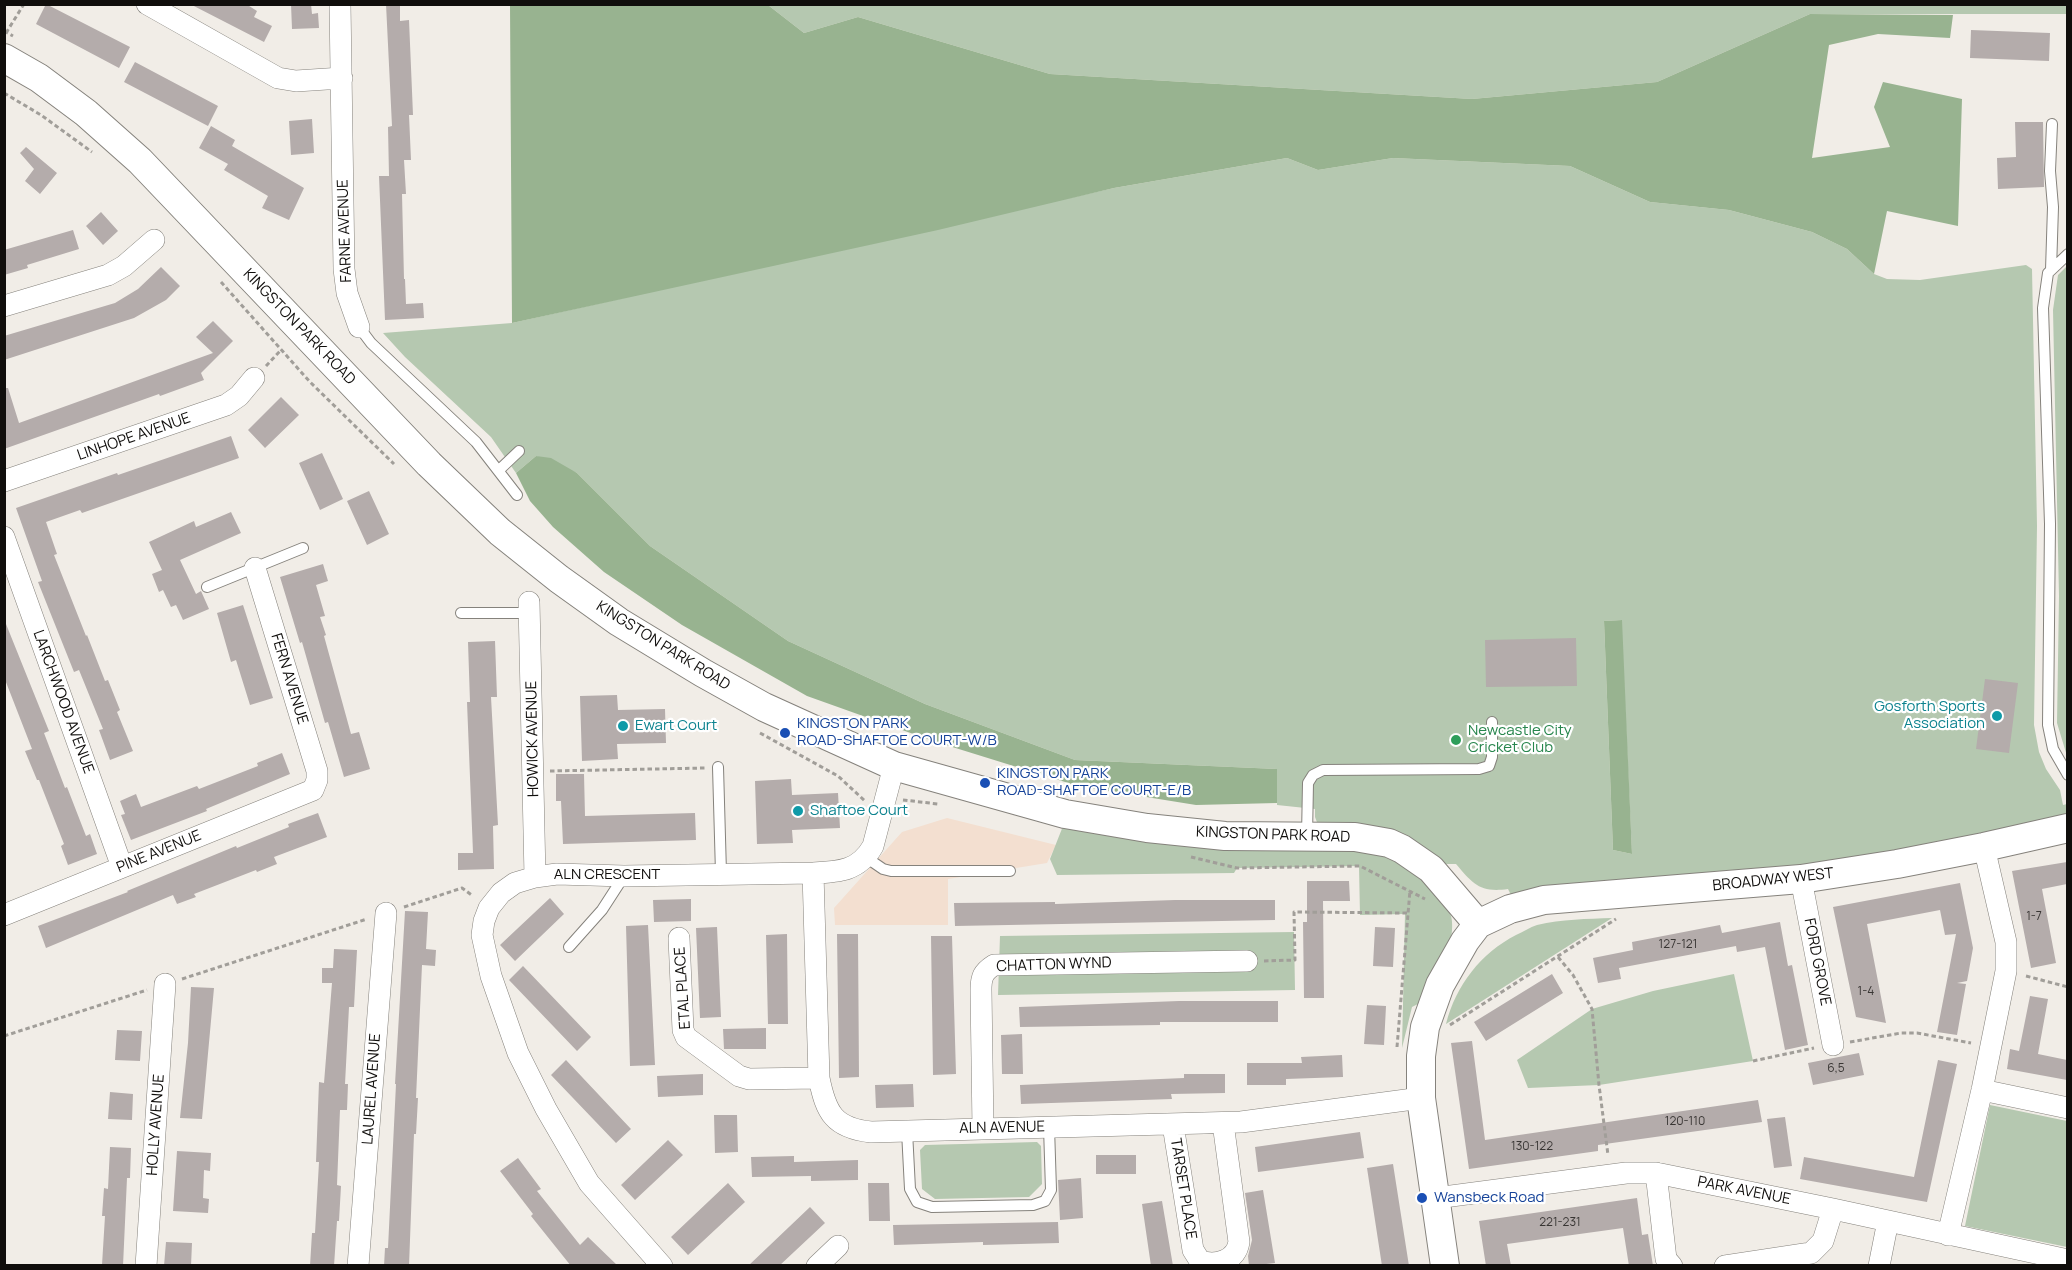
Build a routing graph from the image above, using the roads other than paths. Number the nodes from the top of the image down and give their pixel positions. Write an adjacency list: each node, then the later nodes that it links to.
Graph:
1 (147, 4): 4 (street)
2 (340, 4): 4 (street, FARNE AVENUE)
3 (4, 58): 23 (street, KINGSTON PARK ROAD)
4 (342, 78): 10 (street, FARNE AVENUE)
5 (2052, 124): 8 (lane)
6 (153, 240): 9 (street)
7 (2067, 254): 8 (lane)
8 (2051, 270): 25 (lane)
9 (4, 306)
10 (358, 327): 13 (lane, FARNE AVENUE)
11 (255, 378): 14 (street, LINHOPE AVENUE)
12 (519, 452): 13 (lane)
13 (499, 470): 15 (lane, FARNE AVENUE)
14 (4, 481)
15 (517, 495)
16 (4, 537): 31 (street, LARCHWOOD AVENUE)
17 (303, 548): 18 (lane)
18 (255, 568): 19 (lane); 26 (street, FERN AVENUE)
19 (207, 587)
20 (529, 607): 21 (lane); 36 (street, HOWICK AVENUE)
21 (461, 613)
22 (1492, 722): 28 (lane)
23 (894, 766): 28 (street, KINGSTON PARK ROAD); 30 (street)
24 (718, 767): 33 (lane)
25 (2067, 775)
26 (313, 790): 31 (street, PINE AVENUE)
27 (2067, 828): 29 (street, BROADWAY WEST)
28 (1307, 836): 40 (street, KINGSTON PARK ROAD)
29 (1984, 847): 37 (street, BROADWAY WEST); 47 (street)
30 (867, 858): 32 (lane); 34 (street, ALN CRESCENT)
31 (122, 867): 39 (street, PINE AVENUE)
32 (1010, 871)
33 (721, 873): 34 (street, ALN CRESCENT); 35 (street, ALN CRESCENT)
34 (813, 873): 46 (street, ALN AVENUE)
35 (624, 876): 36 (street, ALN CRESCENT); 42 (lane)
36 (535, 877): 62 (street, ALN CRESCENT)
37 (1801, 879): 40 (street, BROADWAY WEST); 45 (street, FORD GROVE)
38 (386, 913): 64 (street, LAUREL AVENUE)
39 (4, 915)
40 (1478, 924): 48 (street)
41 (679, 938): 46 (street, ETAL PLACE)
42 (569, 947)
43 (1247, 961): 53 (street, CHATTON WYND)
44 (165, 984): 63 (street, HOLLY AVENUE)
45 (1833, 1045)
46 (819, 1078): 54 (street, ALN AVENUE)
47 (1982, 1090): 49 (street); 59 (street)
48 (1421, 1098): 50 (street, ALN AVENUE); 56 (street)
49 (2067, 1108)
50 (1223, 1123): 51 (street, ALN AVENUE); 51 (street, TARSET PLACE)
51 (1173, 1125): 52 (street, ALN AVENUE)
52 (1049, 1127): 53 (street, ALN AVENUE); 54 (lane)
53 (983, 1129): 54 (street, ALN AVENUE)
54 (907, 1131)
55 (1656, 1173): 56 (street, PARK AVENUE); 57 (street, PARK AVENUE); 67 (street)
56 (1436, 1198): 66 (street)
57 (1833, 1209): 58 (street, PARK AVENUE); 68 (street)
58 (1888, 1221): 59 (street, PARK AVENUE); 69 (street)
59 (1948, 1235): 61 (street, PARK AVENUE)
60 (838, 1246): 65 (street)
61 (2067, 1260)
62 (659, 1264)
63 (146, 1266)
64 (358, 1266)
65 (817, 1266)
66 (1445, 1266)
67 (1672, 1266)
68 (1725, 1266)
69 (1878, 1266)

